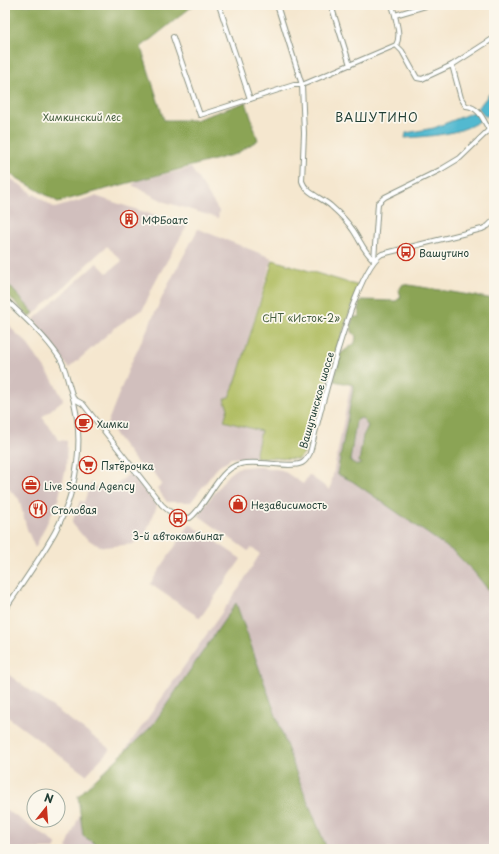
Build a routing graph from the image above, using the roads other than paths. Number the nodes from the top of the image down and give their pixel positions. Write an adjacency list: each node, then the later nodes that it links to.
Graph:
1 (219, 5): 13 (street)
2 (277, 5): 12 (street)
3 (331, 5): 10 (street)
4 (392, 5): 6 (street)
5 (427, 5): 6 (street)
6 (395, 16): 9 (street)
7 (173, 37): 13 (street)
8 (494, 38): 11 (street)
9 (396, 45): 10 (street); 11 (street)
10 (350, 65): 12 (street)
11 (452, 65): 15 (street)
12 (302, 85): 13 (street); 17 (street)
13 (250, 99)
14 (494, 125): 15 (street)
15 (489, 130): 17 (street)
16 (494, 220): 17 (street)
17 (374, 260): 19 (street, Вашутинское шоссе)
18 (5, 299): 19 (street)
19 (74, 399): 20 (street)
20 (5, 609)

